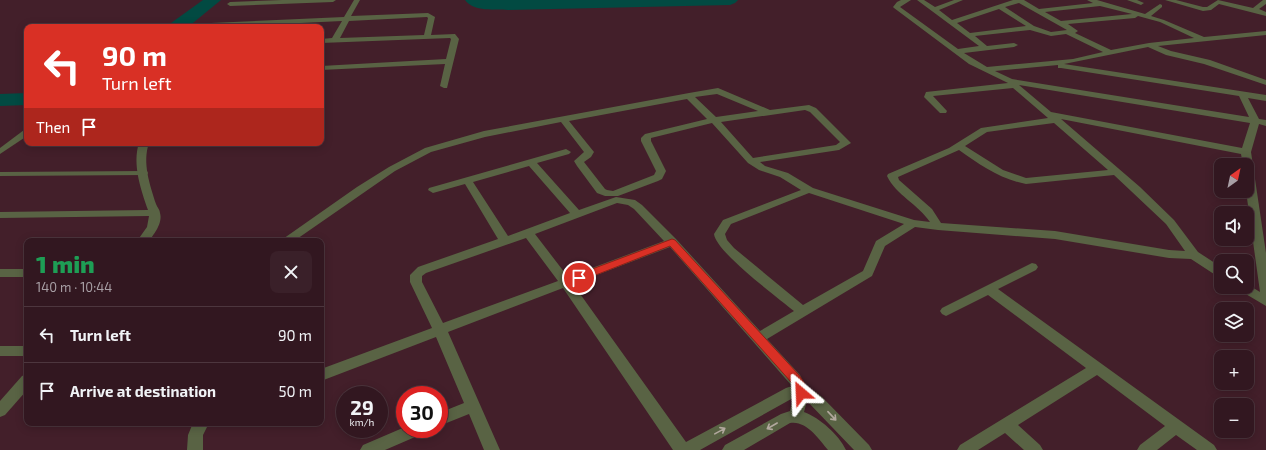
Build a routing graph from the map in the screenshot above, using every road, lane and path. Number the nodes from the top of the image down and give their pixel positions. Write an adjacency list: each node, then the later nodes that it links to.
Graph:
1 (333, 0): 13 (street)
2 (357, 0): 22 (street)
3 (908, 0): 37 (street)
4 (920, 0): 17 (street)
5 (960, 0): 17 (street)
6 (1019, 0): 16 (street); 19 (street)
7 (1090, 0): 14 (street)
8 (1130, 0): 12 (street)
9 (1169, 0): 10 (street)
10 (1219, 1): 18 (street)
11 (1264, 1): 18 (street)
12 (1141, 3)
13 (230, 4)
14 (1104, 4): 19 (street); 21 (street)
15 (1160, 6): 21 (street)
16 (1000, 7): 23 (street); 26 (street)
17 (934, 10): 23 (street)
18 (1254, 10): 20 (street)
19 (1037, 11): 24 (street)
20 (1266, 14)
21 (1144, 15): 24 (street); 32 (street)
22 (347, 18): 25 (street); 30 (street); 31 (street)
23 (952, 23): 29 (street)
24 (1060, 23): 27 (street)
25 (230, 24)
26 (1030, 27): 27 (street); 29 (street)
27 (1067, 32): 38 (street)
28 (1266, 33): 32 (street)
29 (968, 35): 36 (street)
30 (427, 36): 31 (street); 39 (street)
31 (335, 40): 33 (street)
32 (1204, 40): 35 (street)
33 (324, 41)
34 (1014, 45): 36 (street)
35 (1149, 45): 38 (street); 44 (street)
36 (986, 48): 37 (street)
37 (957, 51): 42 (street)
38 (1110, 52): 40 (street)
39 (450, 61): 41 (street); 45 (street)
40 (1048, 64): 42 (street); 46 (street)
41 (324, 68)
42 (986, 69): 43 (street)
43 (1012, 83): 49 (street); 51 (street); 54 (street)
44 (1266, 83)
45 (444, 86)
46 (1242, 94): 48 (street); 54 (street)
47 (689, 96): 50 (street); 52 (street); 53 (street)
48 (1266, 98)
49 (943, 111)
50 (769, 112): 53 (street); 62 (street)
51 (1053, 117): 58 (street); 61 (street); 64 (street)
52 (563, 119): 53 (street); 77 (street)
53 (714, 120): 62 (street)
54 (1255, 121): 55 (street); 61 (street)
55 (1266, 123)
56 (24, 134): 59 (lane)
57 (142, 146): 65 (street)
58 (959, 146): 64 (street); 74 (street)
59 (0, 152)
60 (566, 152): 63 (street)
61 (1246, 152): 88 (street)
62 (751, 161): 69 (street)
63 (531, 162): 67 (street); 71 (street)
64 (1116, 172): 80 (street)
65 (144, 173): 66 (lane); 70 (street)
66 (0, 174)
67 (467, 180): 68 (street); 78 (street)
68 (433, 190)
69 (809, 190): 73 (street); 91 (street)
70 (155, 214): 72 (street); 76 (street)
71 (577, 214): 75 (street); 79 (street)
72 (0, 215)
73 (913, 222): 74 (street); 91 (street)
74 (938, 227): 80 (street)
75 (528, 233): 78 (street); 85 (street)
76 (145, 238)
77 (290, 238)
78 (505, 241): 92 (street)
79 (672, 242): 85 (street); 93 (street)
80 (1194, 255): 82 (street)
81 (1032, 267): 86 (street)
82 (1214, 268)
83 (0, 273): 84 (street)
84 (24, 273)
85 (566, 283): 92 (street); 111 (street)
86 (989, 289): 90 (street); 96 (street)
87 (1254, 294): 89 (street)
88 (1266, 294)
89 (1266, 302)
90 (946, 311)
91 (803, 312): 93 (street)
92 (440, 330): 97 (street); 100 (street)
93 (758, 338): 99 (street)
94 (0, 351): 95 (street)
95 (24, 351)
96 (1096, 368): 104 (street); 106 (street)
97 (324, 374)
98 (24, 383): 101 (street)
99 (801, 393): 103 (street); 112 (street, one-way to 99); 115 (street, one-way to 115)
100 (473, 406): 102 (street); 110 (street)
101 (0, 411)
102 (448, 416)
103 (796, 416): 113 (street, one-way to 113); 114 (street)
104 (1006, 424): 116 (street); 117 (street)
105 (200, 426): 108 (street)
106 (1176, 426): 118 (street); 119 (street)
107 (396, 438): 109 (street)
108 (195, 450)
109 (368, 450)
110 (492, 450)
111 (682, 450)
112 (686, 450)
113 (730, 450)
114 (838, 450)
115 (864, 450)
116 (965, 450)
117 (1036, 450)
118 (1146, 450)
119 (1209, 450)

